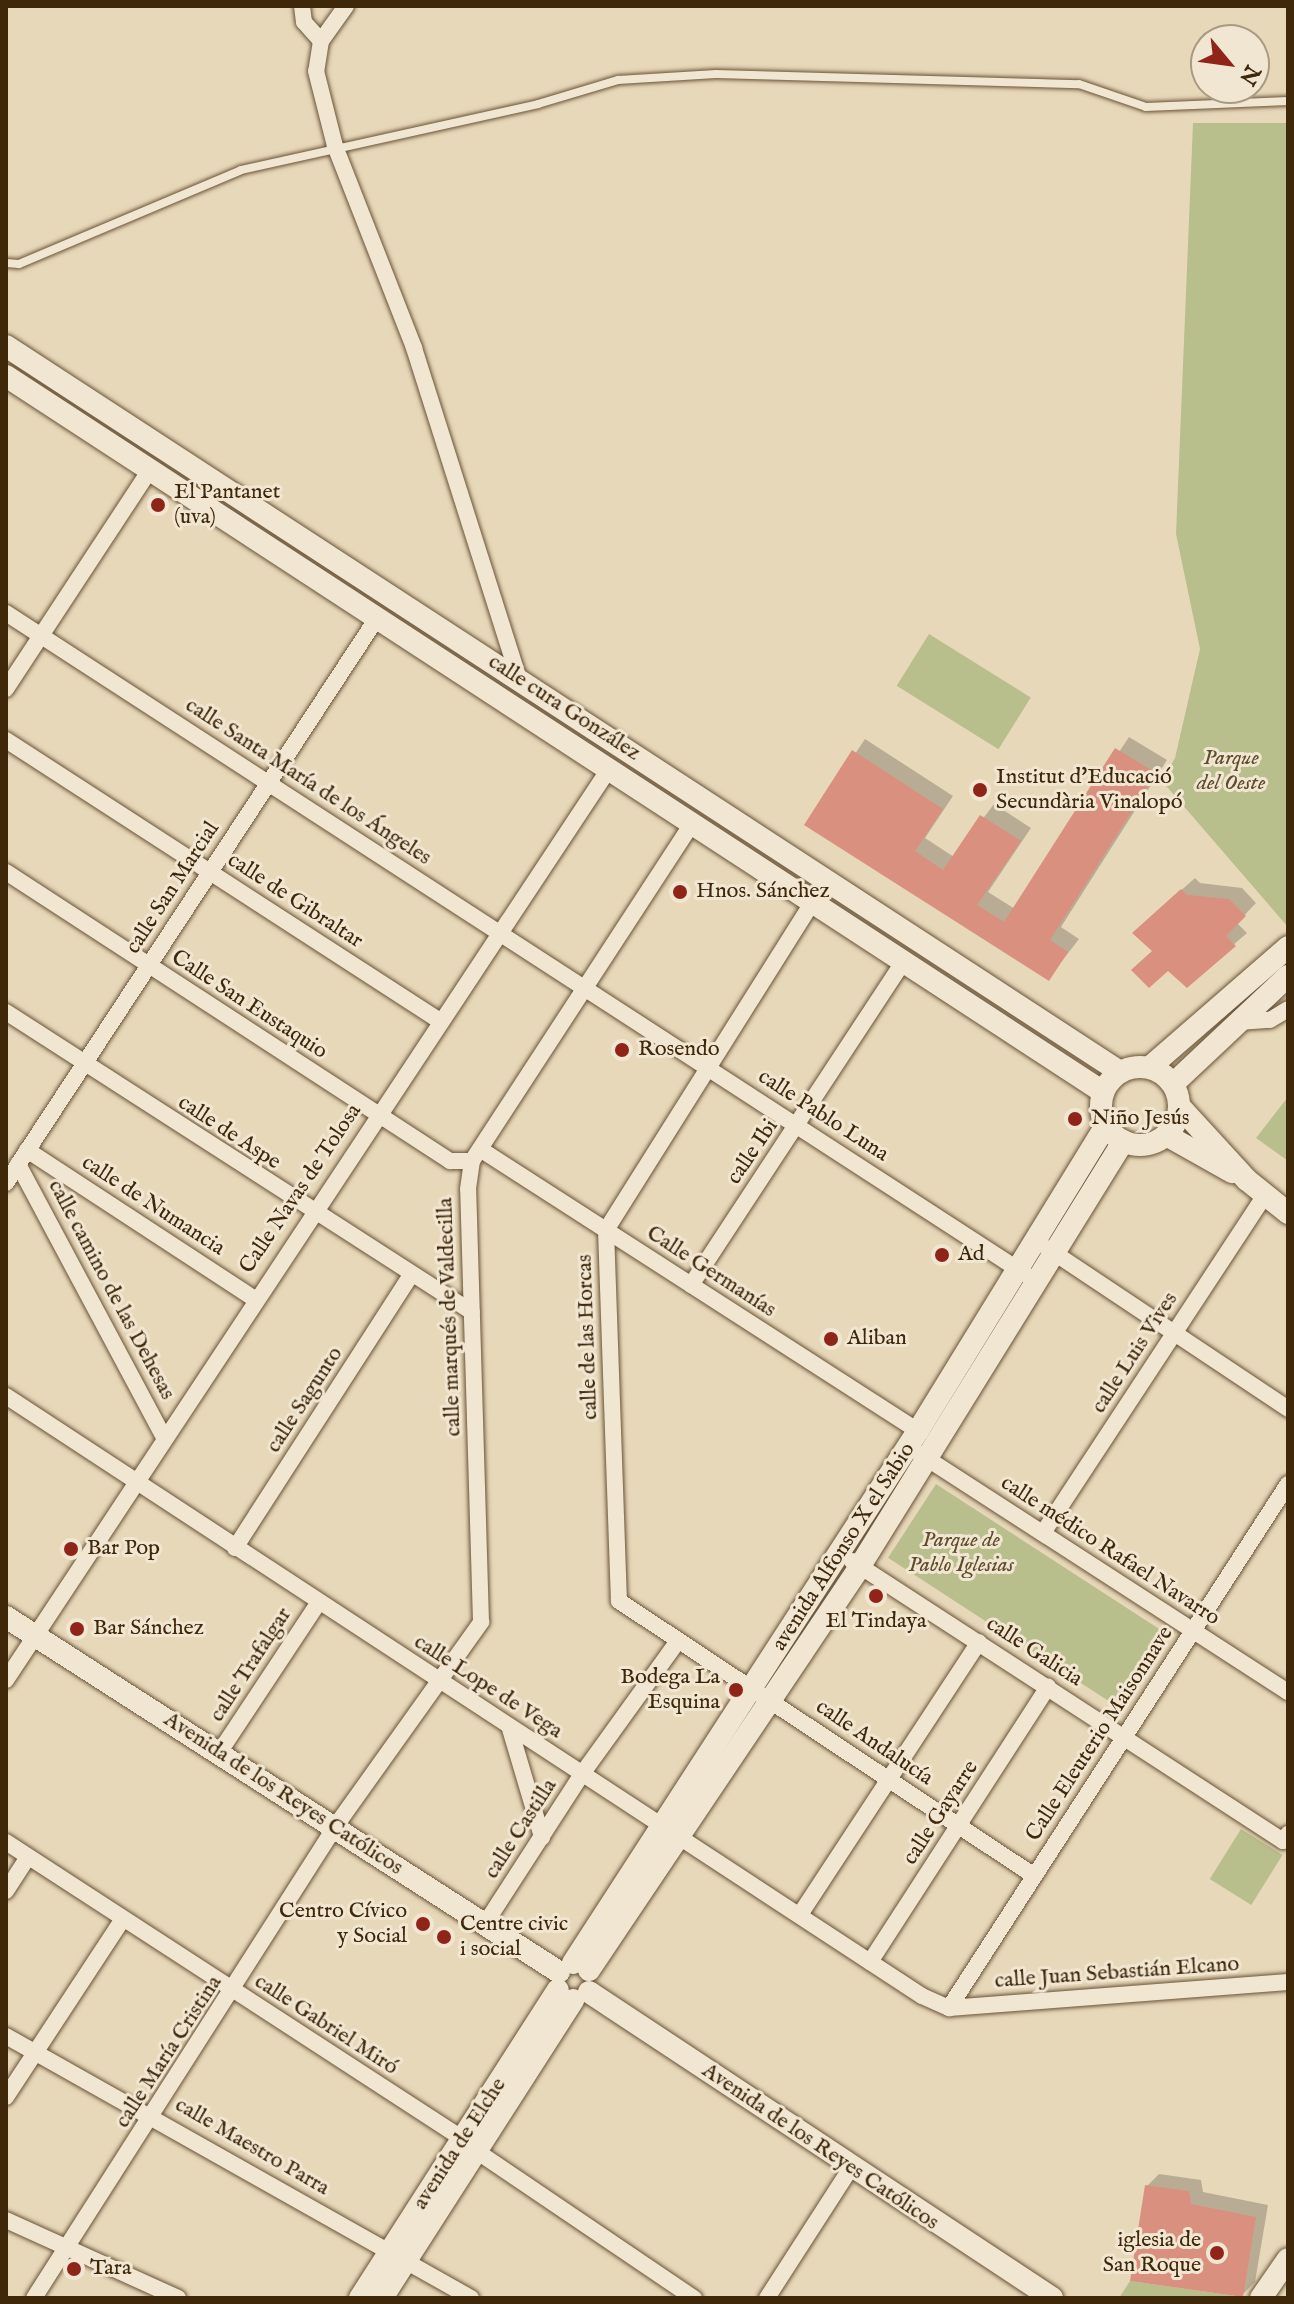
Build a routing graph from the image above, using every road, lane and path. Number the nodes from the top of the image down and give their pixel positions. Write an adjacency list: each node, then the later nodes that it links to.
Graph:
1 (302, 6): 3 (street)
2 (346, 6): 3 (street)
3 (321, 41): 5 (street)
4 (1288, 101): 5 (lane)
5 (335, 146): 6 (lane); 13 (street)
6 (6, 263)
7 (6, 346): 13 (street, calle cura González)
8 (6, 376): 9 (street, calle cura González)
9 (150, 470): 11 (street, calle cura González); 12 (street)
10 (6, 613): 12 (street, calle Santa María de los Ángeles)
11 (377, 618): 16 (street, calle cura González); 17 (street, calle San Marcial)
12 (41, 636): 14 (street); 17 (street, calle Santa María de los Ángeles)
13 (519, 679): 35 (street, calle cura González)
14 (6, 689)
15 (6, 740): 20 (street, calle de Gibraltar)
16 (609, 769): 18 (street, calle cura González); 22 (street, Calle Navas de Tolosa)
17 (268, 783): 20 (street, calle San Marcial); 22 (street, calle Santa María de los Ángeles)
18 (692, 824): 21 (street, calle cura González); 27 (street)
19 (6, 872): 25 (street, Calle San Eustaquio)
20 (210, 872): 25 (street, calle San Marcial); 30 (street, calle de Gibraltar)
21 (812, 903): 24 (street, calle cura González); 33 (street, calle de las Horcas)
22 (499, 933): 27 (street, calle Santa María de los Ángeles); 30 (street, Calle Navas de Tolosa)
23 (1288, 947): 34 (street)
24 (903, 962): 37 (street, calle cura González); 41 (street, calle Ibi)
25 (149, 966): 32 (street, calle San Marcial); 39 (street, Calle San Eustaquio)
26 (1288, 976): 31 (street)
27 (585, 988): 33 (street, calle Pablo Luna); 44 (street)
28 (1288, 1009): 31 (street)
29 (6, 1012): 32 (street, calle de Aspe)
30 (440, 1021): 39 (street, Calle Navas de Tolosa)
31 (1238, 1022): 36 (street)
32 (84, 1063): 45 (street, calle San Marcial); 49 (street, calle de Aspe)
33 (707, 1067): 41 (street, calle Pablo Luna); 51 (street, calle de las Horcas)
34 (1150, 1067): 35 (street); 36 (street)
35 (1120, 1072): 37 (street)
36 (1173, 1084): 38 (street)
37 (1103, 1092): 40 (street)
38 (1180, 1107): 42 (street); 46 (street)
39 (377, 1115): 44 (street, Calle San Eustaquio); 49 (street, Calle Navas de Tolosa)
40 (1106, 1125): 43 (street); 52 (street, avenida Alfonso X el Sabio)
41 (797, 1126): 54 (street, calle Pablo Luna); 55 (street, calle Ibi)
42 (1166, 1135): 43 (street); 46 (street)
43 (1123, 1141): 52 (street, avenida Alfonso X el Sabio)
44 (476, 1155): 51 (street, Calle Germanías); 57 (street, calle marqués de Valdecilla)
45 (23, 1157): 47 (street, calle San Marcial); 56 (street, calle de Numancia); 61 (street, calle camino de las Dehesas)
46 (1247, 1180): 48 (street)
47 (6, 1183)
48 (1264, 1196): 50 (street); 58 (street, calle Luis Vives)
49 (311, 1213): 53 (street, calle de Aspe); 56 (street, Calle Navas de Tolosa)
50 (1288, 1213)
51 (606, 1230): 55 (street, Calle Germanías); 74 (street, calle de las Horcas)
52 (1045, 1247): 54 (street, avenida Alfonso X el Sabio); 58 (street)
53 (411, 1275): 57 (street, calle de Aspe); 67 (street, calle Sagunto)
54 (1027, 1276): 62 (street, avenida Alfonso X el Sabio); 63 (street, avenida Alfonso X el Sabio)
55 (691, 1285): 62 (street, Calle Germanías)
56 (255, 1299): 61 (street, Calle Navas de Tolosa)
57 (472, 1312): 77 (street, calle marqués de Valdecilla)
58 (1174, 1333): 60 (street); 66 (street, calle Luis Vives)
59 (6, 1396): 64 (street, calle Lope de Vega)
60 (1288, 1409)
61 (164, 1438): 64 (street, Calle Navas de Tolosa)
62 (913, 1439): 63 (street, calle médico Rafael Navarro); 68 (street, avenida Alfonso X el Sabio)
63 (928, 1459): 66 (street, calle médico Rafael Navarro); 69 (street, avenida Alfonso X el Sabio)
64 (135, 1483): 67 (street, calle Lope de Vega); 73 (street, Calle Navas de Tolosa)
65 (1288, 1484): 72 (street, Calle Eleuterio Maisonnave)
66 (1043, 1533): 72 (street, calle médico Rafael Navarro)
67 (235, 1548): 70 (street, calle Lope de Vega)
68 (840, 1553): 69 (street, calle Galicia); 80 (street, avenida Alfonso X el Sabio)
69 (860, 1566): 75 (street, calle Galicia); 80 (street, avenida Alfonso X el Sabio)
70 (319, 1602): 77 (street, calle Lope de Vega); 83 (street, calle Trafalgar)
71 (6, 1617): 73 (street, Avenida de los Reyes Católicos)
72 (1193, 1631): 79 (street, calle médico Rafael Navarro); 82 (street, Calle Eleuterio Maisonnave)
73 (34, 1636): 76 (street, Calle Navas de Tolosa); 83 (street, Avenida de los Reyes Católicos)
74 (678, 1641): 80 (street, calle de las Horcas); 84 (street, calle Castilla)
75 (979, 1642): 78 (street, calle Galicia); 85 (street)
76 (6, 1680)
77 (441, 1682): 81 (street, calle Lope de Vega); 86 (street, calle marqués de Valdecilla)
78 (1048, 1687): 82 (street, calle Galicia); 87 (street, calle Gayarre)
79 (1288, 1692)
80 (761, 1694): 85 (street, calle Andalucía); 88 (street, avenida Alfonso X el Sabio)
81 (510, 1729): 84 (street, calle Lope de Vega); 89 (street)
82 (1124, 1737): 90 (street, calle Galicia); 93 (street, Calle Eleuterio Maisonnave)
83 (219, 1753): 86 (street, Avenida de los Reyes Católicos)
84 (582, 1774): 88 (street, calle Lope de Vega); 89 (street, calle Castilla)
85 (888, 1778): 87 (street, calle Andalucía); 95 (street)
86 (335, 1827): 97 (street, Avenida de los Reyes Católicos); 101 (street, calle María Cristina)
87 (959, 1827): 93 (street, calle Andalucía); 98 (street, calle Gayarre)
88 (673, 1832): 95 (street, calle Lope de Vega); 99 (street, avenida Alfonso X el Sabio)
89 (542, 1837): 97 (street, calle Castilla)
90 (1286, 1837)
91 (6, 1842): 92 (street, calle Gabriel Miró)
92 (28, 1857): 94 (street); 96 (street, calle Gabriel Miró)
93 (1034, 1876): 102 (street, Calle Eleuterio Maisonnave)
94 (6, 1891)
95 (801, 1913): 98 (street, calle Lope de Vega)
96 (123, 1919): 101 (street, calle Gabriel Miró); 104 (street)
97 (485, 1924): 99 (street, Avenida de los Reyes Católicos)
98 (870, 1962): 102 (street, calle Lope de Vega)
99 (574, 1981): 107 (street, avenida de Elche); 108 (street, Avenida de los Reyes Católicos)
100 (1288, 1982): 102 (street, calle Juan Sebastián Elcano)
101 (235, 1992): 106 (street, calle María Cristina); 107 (street, calle Gabriel Miró)
102 (949, 2008)
103 (6, 2036): 104 (street, calle Maestro Parra)
104 (35, 2052): 105 (street); 106 (street, calle Maestro Parra)
105 (6, 2097)
106 (154, 2116): 110 (street, calle María Cristina); 111 (street, calle Maestro Parra)
107 (470, 2146): 111 (street, avenida de Elche); 118 (street, calle Gabriel Miró)
108 (850, 2169): 119 (street); 120 (street, Avenida de los Reyes Católicos)
109 (6, 2220): 110 (street)
110 (67, 2248): 113 (street, calle María Cristina); 114 (street)
111 (399, 2256): 115 (street, avenida de Elche); 116 (street, avenida de Elche); 117 (street)
112 (1288, 2261): 121 (street)
113 (34, 2298)
114 (178, 2298)
115 (360, 2298)
116 (382, 2298)
117 (471, 2298)
118 (694, 2298)
119 (767, 2298)
120 (1052, 2298)
121 (1261, 2298)

